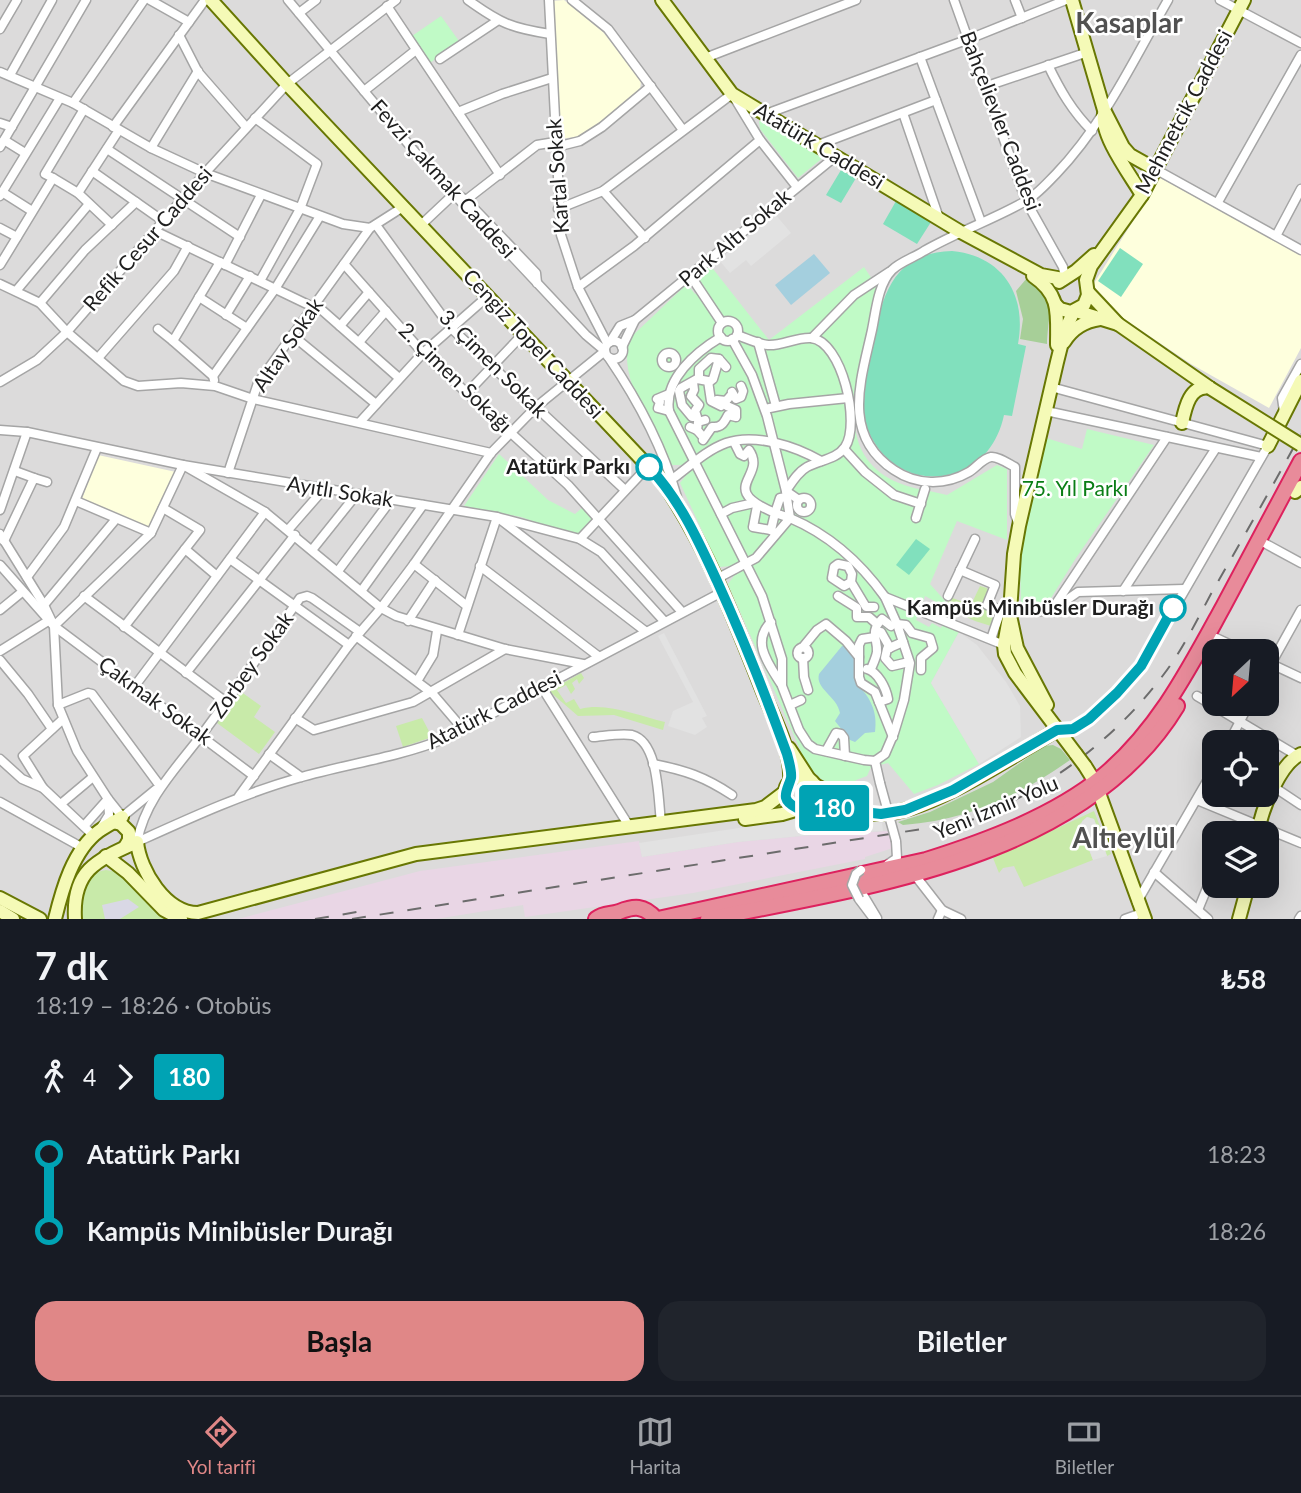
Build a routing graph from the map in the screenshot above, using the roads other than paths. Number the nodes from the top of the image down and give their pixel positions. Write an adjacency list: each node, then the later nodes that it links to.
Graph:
1 (17, 0): 27 (street)
2 (52, 0): 42 (street)
3 (86, 0): 45 (street)
4 (144, 0): 52 (street)
5 (150, 0): 26 (street)
6 (208, 0): 26 (street); 44 (main road, Cengiz Topel Caddesi)
7 (288, 0): 23 (street, Fevzi Çakmak Caddesi)
8 (316, 0): 23 (street)
9 (396, 0): 22 (street, Refik Cesur Caddesi)
10 (468, 0): 25 (street)
11 (549, 0): 28 (street, Kartal Sokak)
12 (572, 0): 46 (street)
13 (662, 0): 37 (main road, Atatürk Caddesi)
14 (856, 0): 37 (street)
15 (954, 0): 30 (street, Bahçelievler Caddesi)
16 (1015, 0): 24 (street)
17 (1066, 0): 24 (street)
18 (1072, 0): 34 (main road)
19 (1168, 0): 54 (street)
20 (1220, 0): 21 (street)
21 (1241, 5): 31 (street); 73 (main road, Mehmetcik Caddesi)
22 (387, 6): 32 (street); 33 (street, Refik Cesur Caddesi)
23 (299, 13): 33 (street, Fevzi Çakmak Caddesi)
24 (1022, 18): 30 (street)
25 (497, 20): 28 (street); 38 (street)
26 (189, 22): 29 (street)
27 (0, 29)
28 (550, 34): 43 (street, Kartal Sokak)
29 (179, 35): 40 (street); 62 (street)
30 (969, 38): 36 (street); 47 (street, Bahçelievler Caddesi)
31 (1301, 43)
32 (416, 50): 48 (street); 55 (street)
33 (330, 52): 44 (street, Refik Cesur Caddesi); 48 (street, Fevzi Çakmak Caddesi)
34 (1088, 52): 39 (street); 54 (main road)
35 (1301, 55): 90 (street)
36 (920, 57): 51 (street); 57 (street)
37 (705, 58): 49 (main road, Atatürk Caddesi)
38 (440, 59)
39 (1048, 65): 47 (street); 64 (street)
40 (198, 71): 61 (street); 69 (street)
41 (0, 72): 42 (street)
42 (10, 75): 45 (street)
43 (552, 78): 55 (street); 67 (street, Kartal Sokak)
44 (287, 84): 58 (street, Refik Cesur Caddesi); 92 (main road, Cengiz Topel Caddesi)
45 (35, 86): 50 (street); 60 (street)
46 (651, 86): 63 (street); 67 (street)
47 (987, 86): 88 (street, Bahçelievler Caddesi)
48 (364, 91): 83 (street, Fevzi Çakmak Caddesi)
49 (732, 94): 57 (main road, Atatürk Caddesi); 63 (street); 65 (street)
50 (60, 97): 52 (street); 71 (street)
51 (936, 100): 56 (street); 99 (street)
52 (73, 103): 53 (street)
53 (83, 109): 62 (street); 77 (street)
54 (1104, 110): 64 (street); 73 (main road); 85 (main road)
55 (458, 112): 76 (street)
56 (903, 113): 68 (street); 97 (street)
57 (766, 114): 68 (main road, Atatürk Caddesi)
58 (255, 118): 61 (street, Refik Cesur Caddesi); 93 (street)
59 (0, 123): 60 (street)
60 (12, 127): 66 (street)
61 (246, 127): 75 (street, Refik Cesur Caddesi)
62 (116, 129): 69 (street); 70 (street)
63 (683, 130): 80 (street)
64 (1092, 131): 88 (street)
65 (760, 140): 78 (street); 110 (street)
66 (2, 144): 71 (street)
67 (556, 145): 76 (street); 94 (street, Kartal Sokak)
68 (818, 145): 72 (main road, Atatürk Caddesi)
69 (151, 148): 75 (street)
70 (107, 149): 74 (street); 86 (street)
71 (24, 153): 82 (street)
72 (836, 156): 78 (street, Park Altı Sokak); 97 (main road, Atatürk Caddesi)
73 (1155, 169): 85 (main road, Mehmetcik Caddesi); 90 (street)
74 (92, 172): 81 (street); 89 (street)
75 (205, 173): 84 (street); 86 (street, Refik Cesur Caddesi)
76 (500, 175): 87 (street)
77 (53, 178): 81 (street); 95 (street)
78 (797, 187): 137 (street, Park Altı Sokak)
79 (1301, 189): 107 (street)
80 (603, 191): 94 (street); 110 (street)
81 (78, 193): 91 (street)
82 (1, 194): 95 (street)
83 (454, 194): 87 (street); 102 (street); 122 (street, Fevzi Çakmak Caddesi)
84 (261, 195): 93 (street); 109 (street)
85 (1142, 195): 100 (main road, Mehmetcik Caddesi)
86 (182, 199): 98 (street, Refik Cesur Caddesi); 109 (street)
87 (466, 200): 122 (street)
88 (1026, 201): 99 (street); 120 (street, Bahçelievler Caddesi)
89 (136, 202): 98 (street); 101 (street)
90 (1218, 202): 107 (street)
91 (89, 204): 101 (street); 127 (street)
92 (403, 207): 102 (main road, Cengiz Topel Caddesi); 103 (street, Altay Sokak)
93 (300, 209): 96 (street); 121 (street)
94 (558, 209): 124 (street, Kartal Sokak)
95 (32, 211): 108 (street)
96 (320, 216): 103 (street); 125 (street)
97 (939, 218): 106 (main road, Atatürk Caddesi)
98 (163, 221): 105 (street, Refik Cesur Caddesi)
99 (981, 222): 106 (street)
100 (1123, 223): 120 (main road); 126 (main road)
101 (112, 225): 132 (street)
102 (421, 225): 129 (main road, Cengiz Topel Caddesi)
103 (373, 227): 115 (street, Altay Sokak); 142 (street, 3. Çimen Sokak)
104 (0, 228): 108 (street)
105 (155, 230): 111 (street); 144 (street, Refik Cesur Caddesi)
106 (960, 232): 113 (main road, Atatürk Caddesi); 117 (street)
107 (1276, 236): 112 (street)
108 (17, 237): 116 (street)
109 (240, 237): 114 (street)
110 (645, 238): 124 (street)
111 (188, 246): 114 (street); 157 (street)
112 (1301, 250)
113 (1007, 257): 120 (main road); 131 (main road)
114 (223, 263): 118 (street); 130 (street)
115 (344, 264): 128 (street, 2. Çimen Sokağı); 133 (street, Altay Sokak)
116 (0, 265)
117 (892, 270): 149 (street); 235 (street)
118 (250, 276): 121 (street); 136 (street)
119 (692, 278): 139 (street)
120 (1065, 278): 126 (main road); 131 (main road)
121 (260, 281): 125 (street)
122 (537, 283): 154 (street, Fevzi Çakmak Caddesi)
123 (0, 284): 127 (street)
124 (578, 287): 154 (street, Kartal Sokak)
125 (275, 289): 133 (street); 141 (street)
126 (1086, 289): 135 (main road); 138 (main road)
127 (16, 291): 132 (street)
128 (369, 292): 134 (street, 2. Çimen Sokağı); 140 (street)
129 (488, 296): 142 (street); 145 (main road, Cengiz Topel Caddesi)
130 (199, 297): 136 (street); 150 (street)
131 (1055, 300): 135 (main road); 159 (main road)
132 (40, 303): 144 (street)
133 (314, 306): 140 (street); 146 (street, Altay Sokak)
134 (386, 311): 151 (street); 156 (street, 2. Çimen Sokağı)
135 (1075, 311): 138 (main road); 153 (main road)
136 (226, 314): 141 (street)
137 (635, 320): 154 (street, Park Altı Sokak); 155 (street)
138 (1112, 322): 153 (main road); 175 (main road)
139 (722, 323): 147 (street); 148 (street)
140 (340, 326): 151 (street)
141 (247, 328): 165 (street)
142 (451, 328): 156 (street); 161 (street, 3. Çimen Sokak)
143 (158, 329): 150 (street)
144 (67, 332): 157 (street); 171 (street, Refik Cesur Caddesi)
145 (524, 334): 161 (street); 169 (main road, Cengiz Topel Caddesi)
146 (292, 335): 178 (street, Altay Sokak); 179 (street)
147 (721, 337): 148 (street); 164 (street)
148 (735, 337): 152 (street); 183 (street)
149 (812, 338): 152 (street); 177 (street)
150 (173, 341): 165 (street)
151 (359, 342): 167 (street)
152 (758, 342): 181 (street)
153 (1062, 346): 159 (main road)
154 (608, 348): 155 (street); 155 (street); 166 (street); 169 (street, Park Altı Sokak)
155 (622, 350): 166 (street)
156 (423, 353): 167 (street); 176 (street, 2. Çimen Sokağı)
157 (98, 358): 172 (street)
158 (718, 362): 163 (street); 168 (street); 168 (street)
159 (1057, 362): 174 (main road)
160 (1301, 364): 185 (street)
161 (492, 366): 176 (street); 182 (street, 3. Çimen Sokak)
162 (673, 366): 164 (street)
163 (726, 367)
164 (679, 374): 168 (street); 204 (street)
165 (213, 376): 172 (street)
166 (624, 377): 223 (street)
167 (399, 378): 179 (street)
168 (701, 380): 168 (street); 180 (street)
169 (567, 381): 182 (street, Park Altı Sokak); 223 (main road, Cengiz Topel Caddesi)
170 (1301, 381): 185 (main road)
171 (0, 383)
172 (215, 386): 178 (street)
173 (741, 386): 180 (street)
174 (1051, 387): 184 (main road); 188 (street)
175 (1210, 388): 188 (main road); 196 (main road, bridge)
176 (467, 393): 192 (street, 2. Çimen Sokağı)
177 (848, 398): 181 (street); 199 (street)
178 (253, 399): 187 (street); 207 (street, Altay Sokak)
179 (376, 404): 187 (street)
180 (716, 404): 189 (street)
181 (776, 406): 183 (street)
182 (536, 407): 192 (street, Park Altı Sokak); 215 (street, 3. Çimen Sokak)
183 (765, 409): 195 (street)
184 (1046, 411): 193 (street); 235 (main road)
185 (1284, 413): 200 (main road)
186 (705, 420): 189 (street)
187 (360, 422): 201 (street)
188 (1182, 423): 200 (street)
189 (717, 428): 194 (street)
190 (0, 430): 191 (street, Ayıtlı Sokak)
191 (27, 432): 197 (street, Ayıtlı Sokak); 206 (street)
192 (510, 432): 201 (street, Park Altı Sokak); 233 (street, 2. Çimen Sokağı)
193 (1167, 437): 198 (street); 275 (street)
194 (730, 442): 195 (street); 204 (street); 220 (street)
195 (774, 443): 202 (street); 216 (street)
196 (1301, 445)
197 (97, 448): 205 (street, Ayıtlı Sokak); 219 (street)
198 (1216, 448): 200 (street); 260 (street)
199 (844, 449): 202 (street); 221 (street)
200 (1264, 452): 258 (street)
201 (491, 453): 226 (street, Park Altı Sokak)
202 (821, 461): 216 (street)
203 (1301, 461): 353 (highway, Yeni İzmir Yolu)
204 (695, 463): 209 (street); 229 (street)
205 (183, 465): 207 (street, Ayıtlı Sokak); 224 (street); 227 (street)
206 (15, 471): 210 (street); 225 (street)
207 (228, 473): 214 (street, Ayıtlı Sokak)
208 (640, 475): 215 (street)
209 (675, 477)
210 (34, 478): 211 (street); 239 (street)
211 (47, 482)
212 (1299, 487): 242 (highway, Yeni İzmir Yolu)
213 (925, 489): 221 (street)
214 (323, 490): 217 (street, Ayıtlı Sokak); 238 (street)
215 (625, 490): 233 (street)
216 (786, 494): 228 (street); 234 (street); 234 (street)
217 (356, 495): 218 (street, Ayıtlı Sokak); 244 (street)
218 (391, 500): 222 (street, Ayıtlı Sokak); 252 (street)
219 (76, 501): 232 (street); 255 (street)
220 (755, 504): 228 (street); 229 (street); 236 (street)
221 (921, 504): 231 (street)
222 (423, 505): 226 (street, Ayıtlı Sokak); 259 (street)
223 (680, 507): 262 (main road, Cengiz Topel Caddesi)
224 (163, 508): 237 (street); 243 (street)
225 (0, 510)
226 (453, 510): 230 (street, Ayıtlı Sokak); 246 (street, Park Altı Sokak)
227 (265, 512): 238 (street); 245 (street)
228 (775, 513): 234 (street); 236 (street)
229 (721, 514): 247 (street)
230 (497, 517): 240 (street, Ayıtlı Sokak); 250 (street); 286 (street, Ayıtlı Sokak)
231 (916, 518)
232 (116, 519): 237 (street); 268 (street)
233 (599, 519): 240 (street); 276 (street, 2. Çimen Sokağı)
234 (794, 520): 236 (street); 266 (street)
235 (1019, 526): 277 (main road)
236 (773, 532): 247 (street)
237 (151, 533): 263 (street)
238 (291, 533): 244 (street); 256 (street)
239 (2, 537): 255 (street)
240 (580, 539): 279 (street, Ayıtlı Sokak)
241 (975, 539): 251 (street)
242 (1266, 544): 248 (street); 290 (highway, Yeni İzmir Yolu)
243 (185, 549): 253 (street); 284 (street)
244 (312, 550): 252 (street)
245 (230, 559): 253 (street); 256 (street)
246 (414, 564): 257 (street); 272 (street, Park Altı Sokak)
247 (746, 564): 254 (street); 280 (street)
248 (1301, 564)
249 (0, 565): 261 (street, Çakmak Sokak)
250 (480, 566): 270 (street); 302 (street)
251 (960, 570): 265 (street); 291 (street)
252 (338, 571): 259 (street)
253 (217, 576): 300 (street)
254 (722, 576)
255 (27, 577): 268 (street)
256 (259, 579): 269 (street); 313 (street)
257 (435, 580): 270 (street); 278 (street)
258 (1184, 589): 260 (street); 333 (street)
259 (362, 590): 272 (street)
260 (1123, 591): 275 (street)
261 (22, 592): 273 (street); 281 (street, Çakmak Sokak)
262 (722, 592): 276 (street, Atatürk Caddesi); 336 (main road, Cengiz Topel Caddesi)
263 (84, 596): 281 (street); 284 (street)
264 (838, 596): 267 (street)
265 (948, 596)
266 (885, 597): 282 (street); 291 (street)
267 (847, 602): 271 (street); 283 (street)
268 (44, 605): 281 (street)
269 (295, 605): 287 (street, Zorbey Sokak); 293 (street); 324 (street, Zorbey Sokak)
270 (467, 606): 288 (street)
271 (874, 607)
272 (381, 608): 278 (street); 287 (street, Park Altı Sokak)
273 (0, 610)
274 (1301, 610): 295 (street)
275 (1051, 611): 277 (street)
276 (682, 612): 279 (street, Atatürk Caddesi)
277 (1010, 612): 294 (main road); 333 (main road)
278 (408, 621): 288 (street)
279 (664, 621): 286 (street, Atatürk Caddesi)
280 (771, 622): 304 (street); 316 (street)
281 (51, 623): 299 (street); 317 (street, Çakmak Sokak); 325 (street)
282 (894, 623): 283 (street); 296 (street); 312 (street)
283 (877, 624): 289 (street)
284 (124, 627): 300 (street)
285 (437, 631): 314 (street)
286 (645, 631): 302 (street, Atatürk Caddesi)
287 (358, 634): 293 (street, Park Altı Sokak); 320 (street)
288 (458, 635): 292 (street)
289 (875, 637): 296 (street); 298 (street); 303 (street)
290 (1216, 638): 353 (highway, Yeni İzmir Yolu)
291 (991, 639): 294 (street)
292 (485, 643): 297 (street); 305 (street)
293 (349, 645): 328 (street, Park Altı Sokak)
294 (1004, 645): 333 (main road)
295 (1279, 647)
296 (893, 648): 298 (street); 307 (street); 307 (street)
297 (505, 649): 305 (street); 308 (street)
298 (877, 650): 311 (street)
299 (0, 651)
300 (159, 652): 313 (street); 317 (street)
301 (801, 653): 303 (street); 304 (street); 319 (street)
302 (598, 656): 308 (street, Atatürk Caddesi)
303 (859, 657): 309 (street)
304 (782, 659): 316 (street)
305 (486, 660): 320 (street)
306 (0, 661): 332 (street)
307 (909, 662): 338 (street)
308 (583, 664): 318 (street, Atatürk Caddesi)
309 (859, 668): 311 (street); 323 (street)
310 (1279, 669): 315 (street)
311 (871, 670): 323 (street)
312 (921, 670)
313 (187, 673): 324 (street)
314 (419, 678)
315 (1301, 678)
316 (782, 686): 326 (street)
317 (134, 687): 335 (street, Çakmak Sokak)
318 (541, 687): 331 (street, Atatürk Caddesi); 370 (street)
319 (808, 690)
320 (432, 693): 328 (street); 331 (street)
321 (1197, 696): 330 (street)
322 (801, 700): 326 (street)
323 (883, 701): 338 (street)
324 (226, 702): 335 (street, Zorbey Sokak)
325 (58, 705): 329 (street); 351 (street)
326 (790, 705): 339 (street)
327 (1242, 716): 330 (street)
328 (295, 718): 340 (street, Park Altı Sokak)
329 (62, 720): 332 (street); 347 (street)
330 (1239, 722): 334 (street); 341 (street)
331 (462, 728): 348 (street, Atatürk Caddesi)
332 (52, 729): 354 (street)
333 (1057, 730): 353 (main road, bridge); 365 (main road)
334 (1235, 730)
335 (202, 735): 346 (street, Çakmak Sokak); 351 (street, Zorbey Sokak)
336 (781, 736): 350 (main road, Cengiz Topel Caddesi); 352 (main road, Cengiz Topel Caddesi)
337 (593, 737): 345 (street)
338 (892, 737): 344 (street)
339 (826, 751): 342 (street); 342 (street)
340 (269, 754): 346 (street, Park Altı Sokak); 348 (street)
341 (1299, 755): 349 (main road)
342 (845, 756): 344 (street)
343 (0, 759): 354 (street)
344 (875, 761): 379 (street, bridge)
345 (653, 764): 357 (street); 368 (street)
346 (254, 776): 358 (street, Park Altı Sokak)
347 (93, 777): 359 (street); 362 (street)
348 (301, 777): 358 (street, Atatürk Caddesi)
349 (1279, 781)
350 (812, 782): 352 (main road); 364 (main road); 365 (main road, Cengiz Topel Caddesi)
351 (160, 786): 366 (street); 374 (street)
352 (788, 786): 364 (main road); 368 (main road)
353 (1097, 787): 378 (highway, Yeni İzmir Yolu); 387 (main road); 388 (highway, Yeni İzmir Yolu)
354 (43, 788): 362 (street)
355 (1279, 790): 363 (street)
356 (1202, 792): 360 (street)
357 (732, 795)
358 (239, 796): 374 (street, Atatürk Caddesi)
359 (108, 799): 366 (street); 369 (street); 371 (street)
360 (1198, 800): 367 (street); 377 (street)
361 (0, 802): 375 (street)
362 (62, 803): 369 (street)
363 (1301, 805)
364 (806, 807): 365 (main road); 395 (main road)
365 (881, 814)
366 (118, 818): 371 (main road); 374 (main road)
367 (1241, 821)
368 (661, 822): 370 (main road)
369 (84, 826): 371 (street)
370 (629, 826): 374 (main road)
371 (96, 834): 375 (main road)
372 (1279, 836): 373 (street)
373 (1301, 843)
374 (131, 845): 376 (main road)
375 (83, 848): 376 (main road); 391 (main road)
376 (102, 858): 393 (main road); 394 (main road)
377 (1154, 872): 386 (street); 387 (street)
378 (914, 874): 385 (street); 388 (highway, Yeni İzmir Yolu)
379 (860, 896)
380 (0, 898): 390 (main road)
381 (1203, 898): 386 (street)
382 (1245, 898): 403 (main road)
383 (874, 907): 398 (street)
384 (643, 908): 388 (highway); 389 (highway); 397 (highway)
385 (943, 909): 399 (street); 400 (street)
386 (1198, 910): 402 (street)
387 (1141, 911): 401 (street)
388 (703, 914): 397 (highway, Yeni İzmir Yolu)
389 (615, 915): 396 (highway)
390 (40, 919)
391 (58, 919): 392 (main road)
392 (69, 919)
393 (75, 919)
394 (181, 919)
395 (209, 919)
396 (596, 919)
397 (657, 919)
398 (881, 919)
399 (938, 919)
400 (961, 919)
401 (1125, 919)
402 (1208, 919)
403 (1239, 919)

